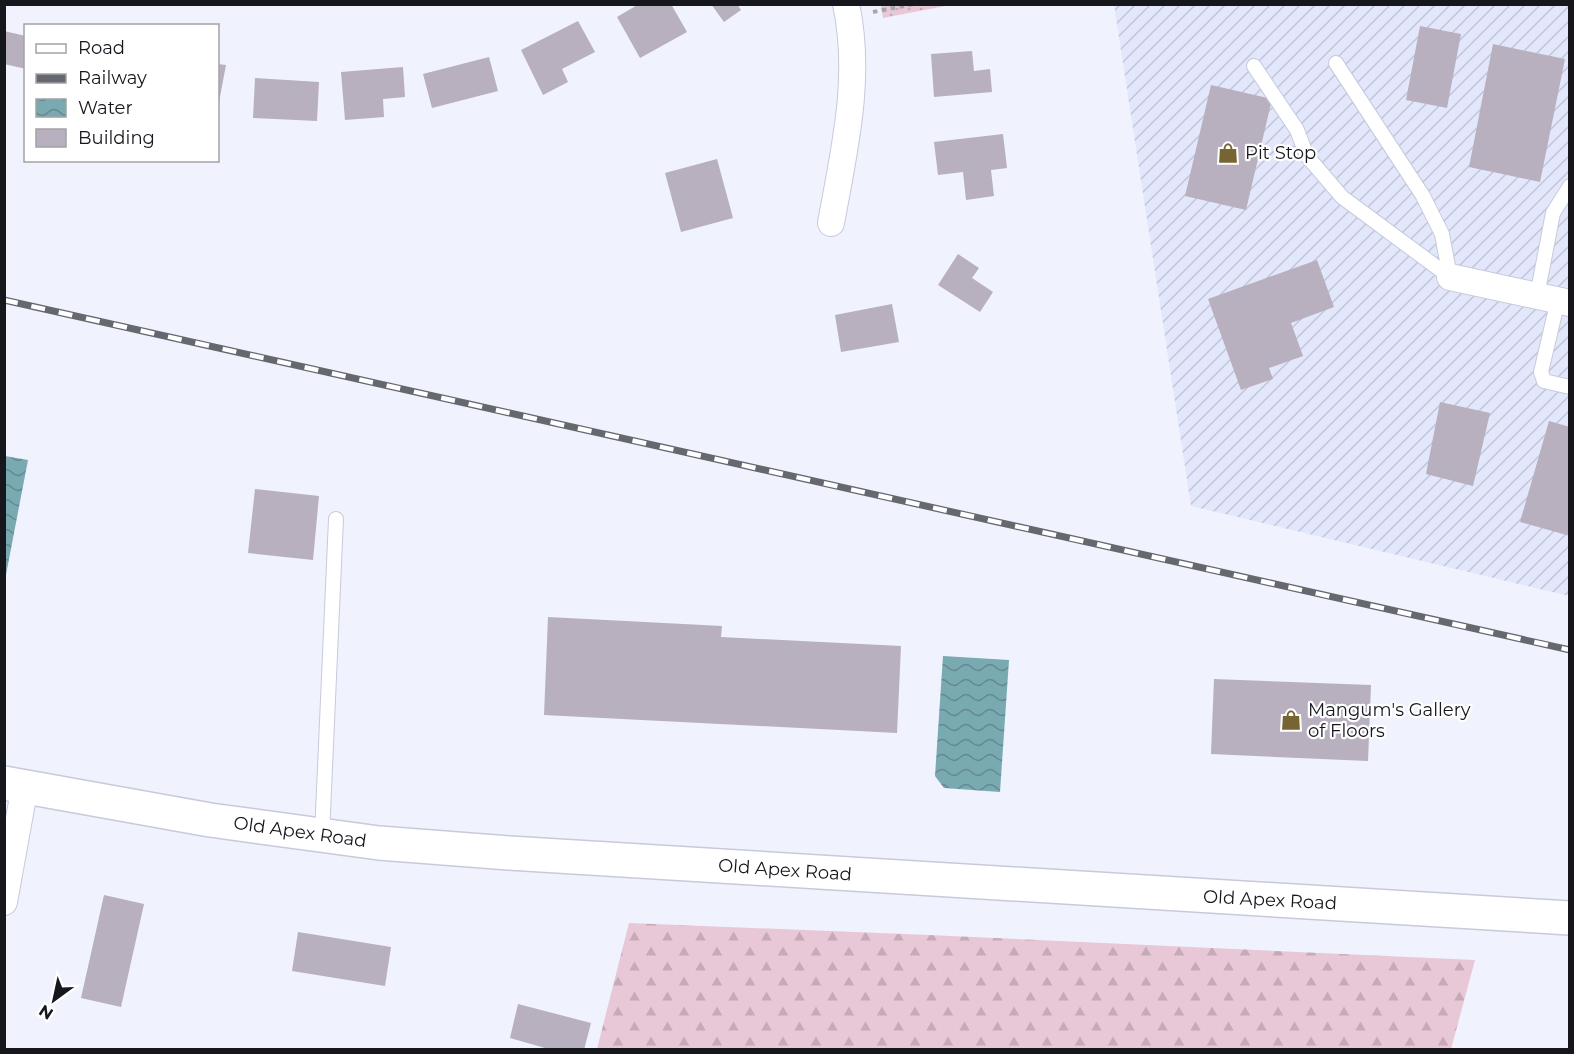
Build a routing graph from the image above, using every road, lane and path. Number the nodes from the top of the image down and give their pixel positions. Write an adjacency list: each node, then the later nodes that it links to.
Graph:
1 (846, 4): 7 (street)
2 (914, 4): 3 (path)
3 (872, 12)
4 (1336, 63): 8 (lane)
5 (1254, 66): 8 (lane)
6 (1569, 186): 9 (lane)
7 (831, 223)
8 (1450, 277): 9 (street)
9 (1555, 300): 10 (lane)
10 (1569, 387)
11 (336, 519): 13 (lane)
12 (15, 784): 13 (main road, Old Apex Road); 14 (street)
13 (322, 835): 15 (main road, Old Apex Road)
14 (4, 902)
15 (1569, 918)

